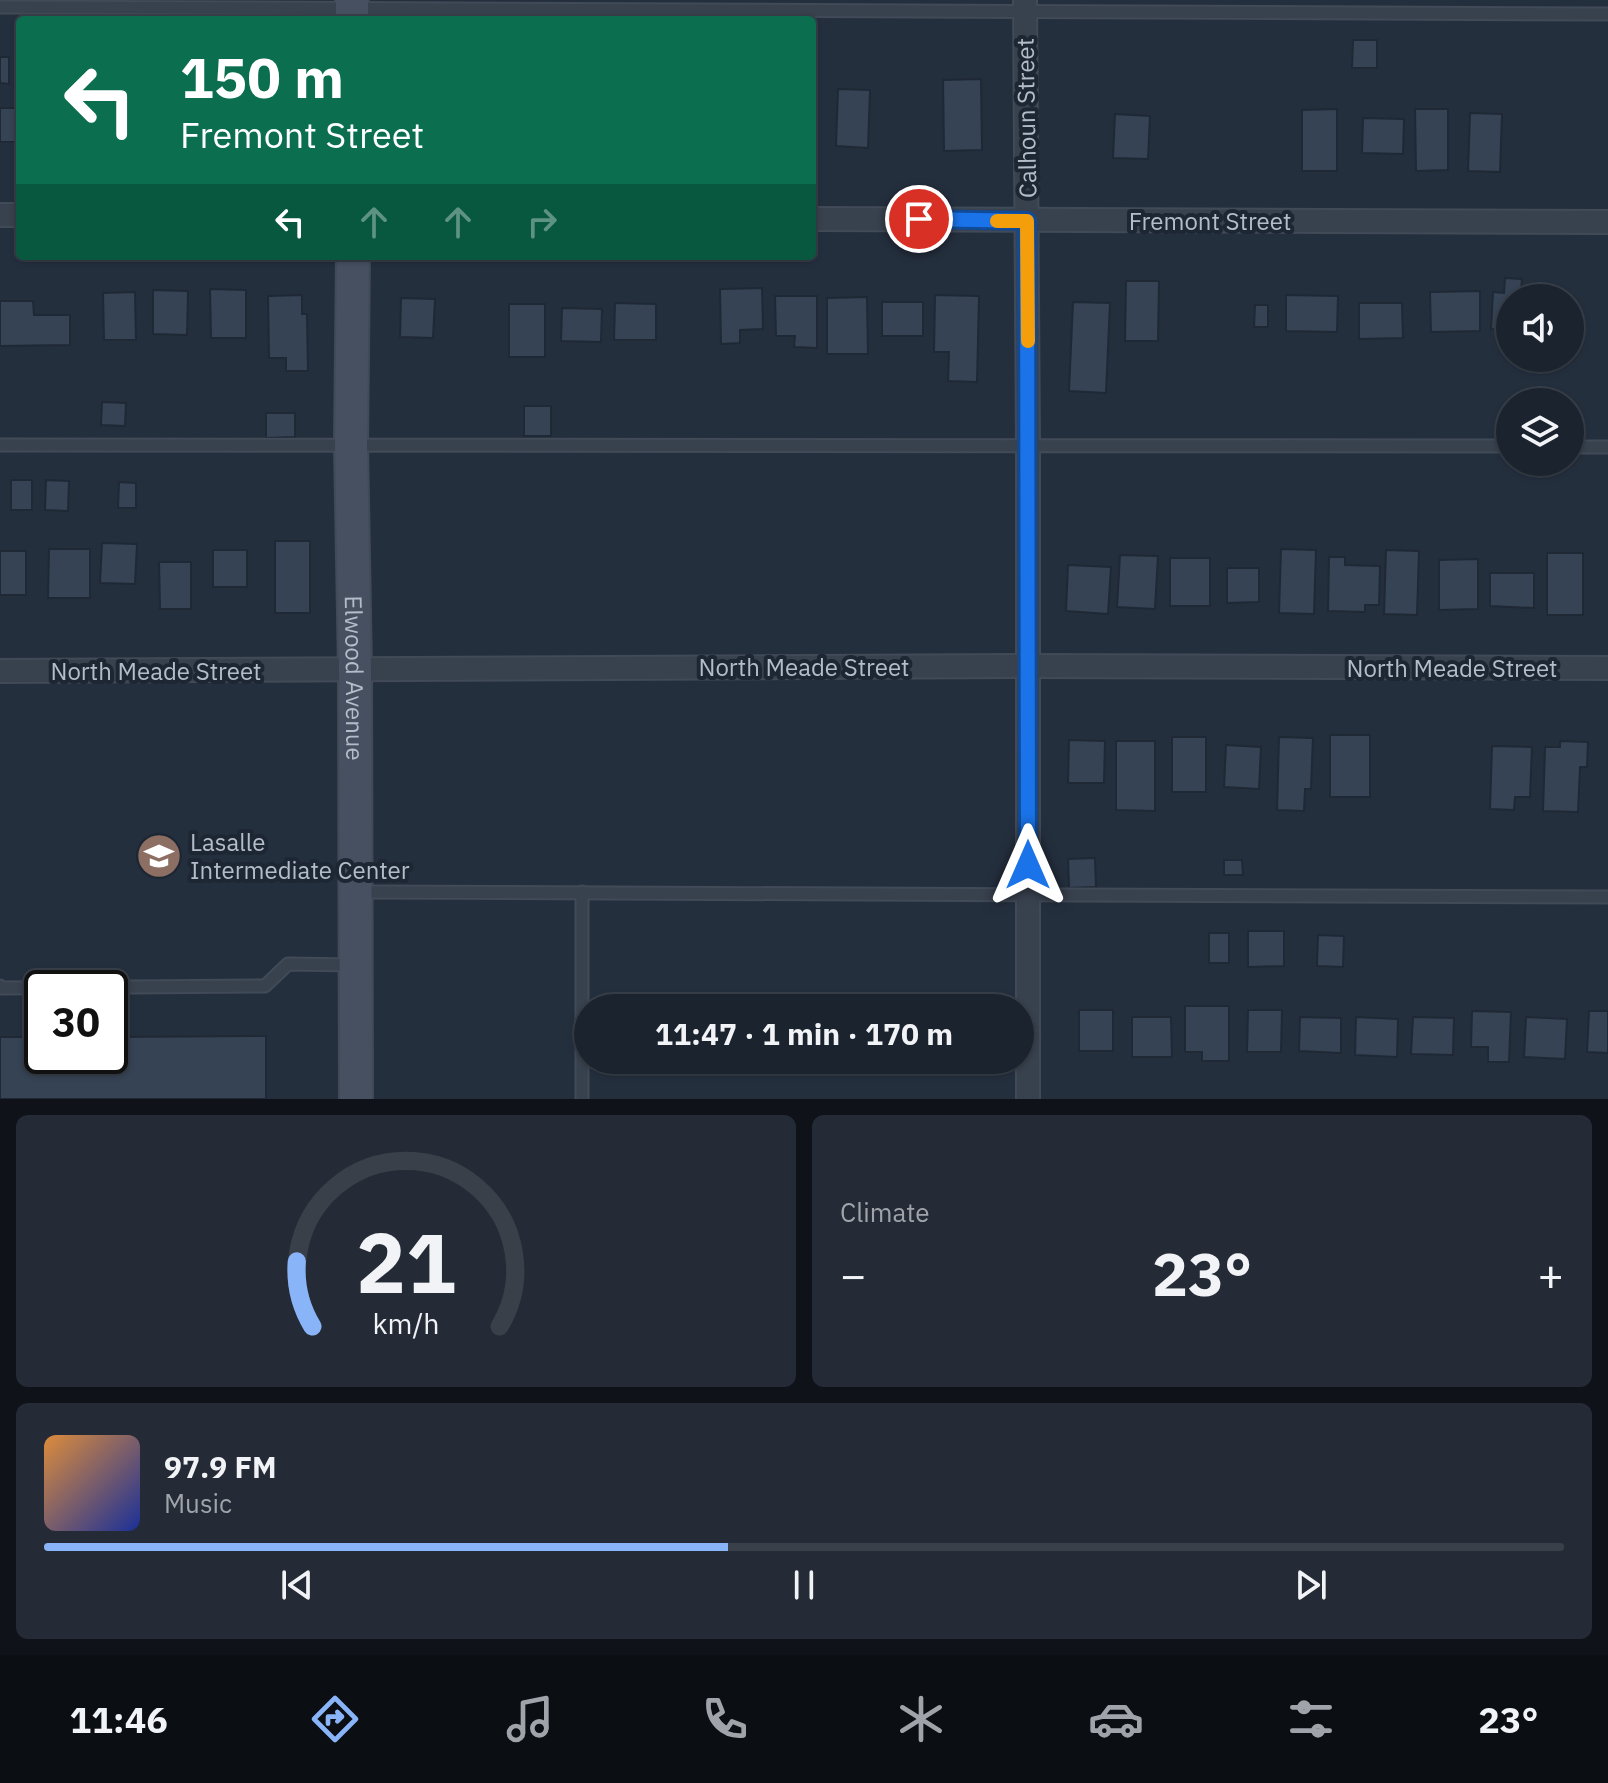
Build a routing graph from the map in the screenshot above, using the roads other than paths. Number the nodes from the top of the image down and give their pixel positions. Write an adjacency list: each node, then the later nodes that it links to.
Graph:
1 (1025, 5): 3 (lane); 4 (lane); 6 (street, Calhoun Street)
2 (0, 7): 3 (lane)
3 (352, 9)
4 (1608, 14)
5 (816, 219): 6 (street, Fremont Street)
6 (1027, 221): 7 (street, Fremont Street); 11 (street, Calhoun Street)
7 (1608, 222)
8 (353, 260): 10 (street, Elwood Avenue)
9 (0, 445): 10 (lane)
10 (351, 445): 11 (lane); 17 (street, Elwood Avenue)
11 (1028, 446): 12 (lane); 15 (street, Calhoun Street)
12 (1496, 446)
13 (1584, 447): 14 (lane)
14 (1608, 447)
15 (1028, 666): 16 (street, North Meade Street); 17 (street, North Meade Street); 21 (street, Calhoun Street)
16 (1608, 668)
17 (355, 670): 18 (street, North Meade Street); 19 (street, Elwood Avenue)
18 (0, 671)
19 (356, 892): 20 (lane); 23 (street, Elwood Avenue)
20 (582, 892): 21 (lane); 26 (lane)
21 (1028, 893): 22 (lane); 27 (street, Calhoun Street)
22 (1608, 897)
23 (356, 965): 24 (lane); 25 (street, Elwood Avenue)
24 (0, 986)
25 (356, 1099)
26 (582, 1099)
27 (1028, 1099)

